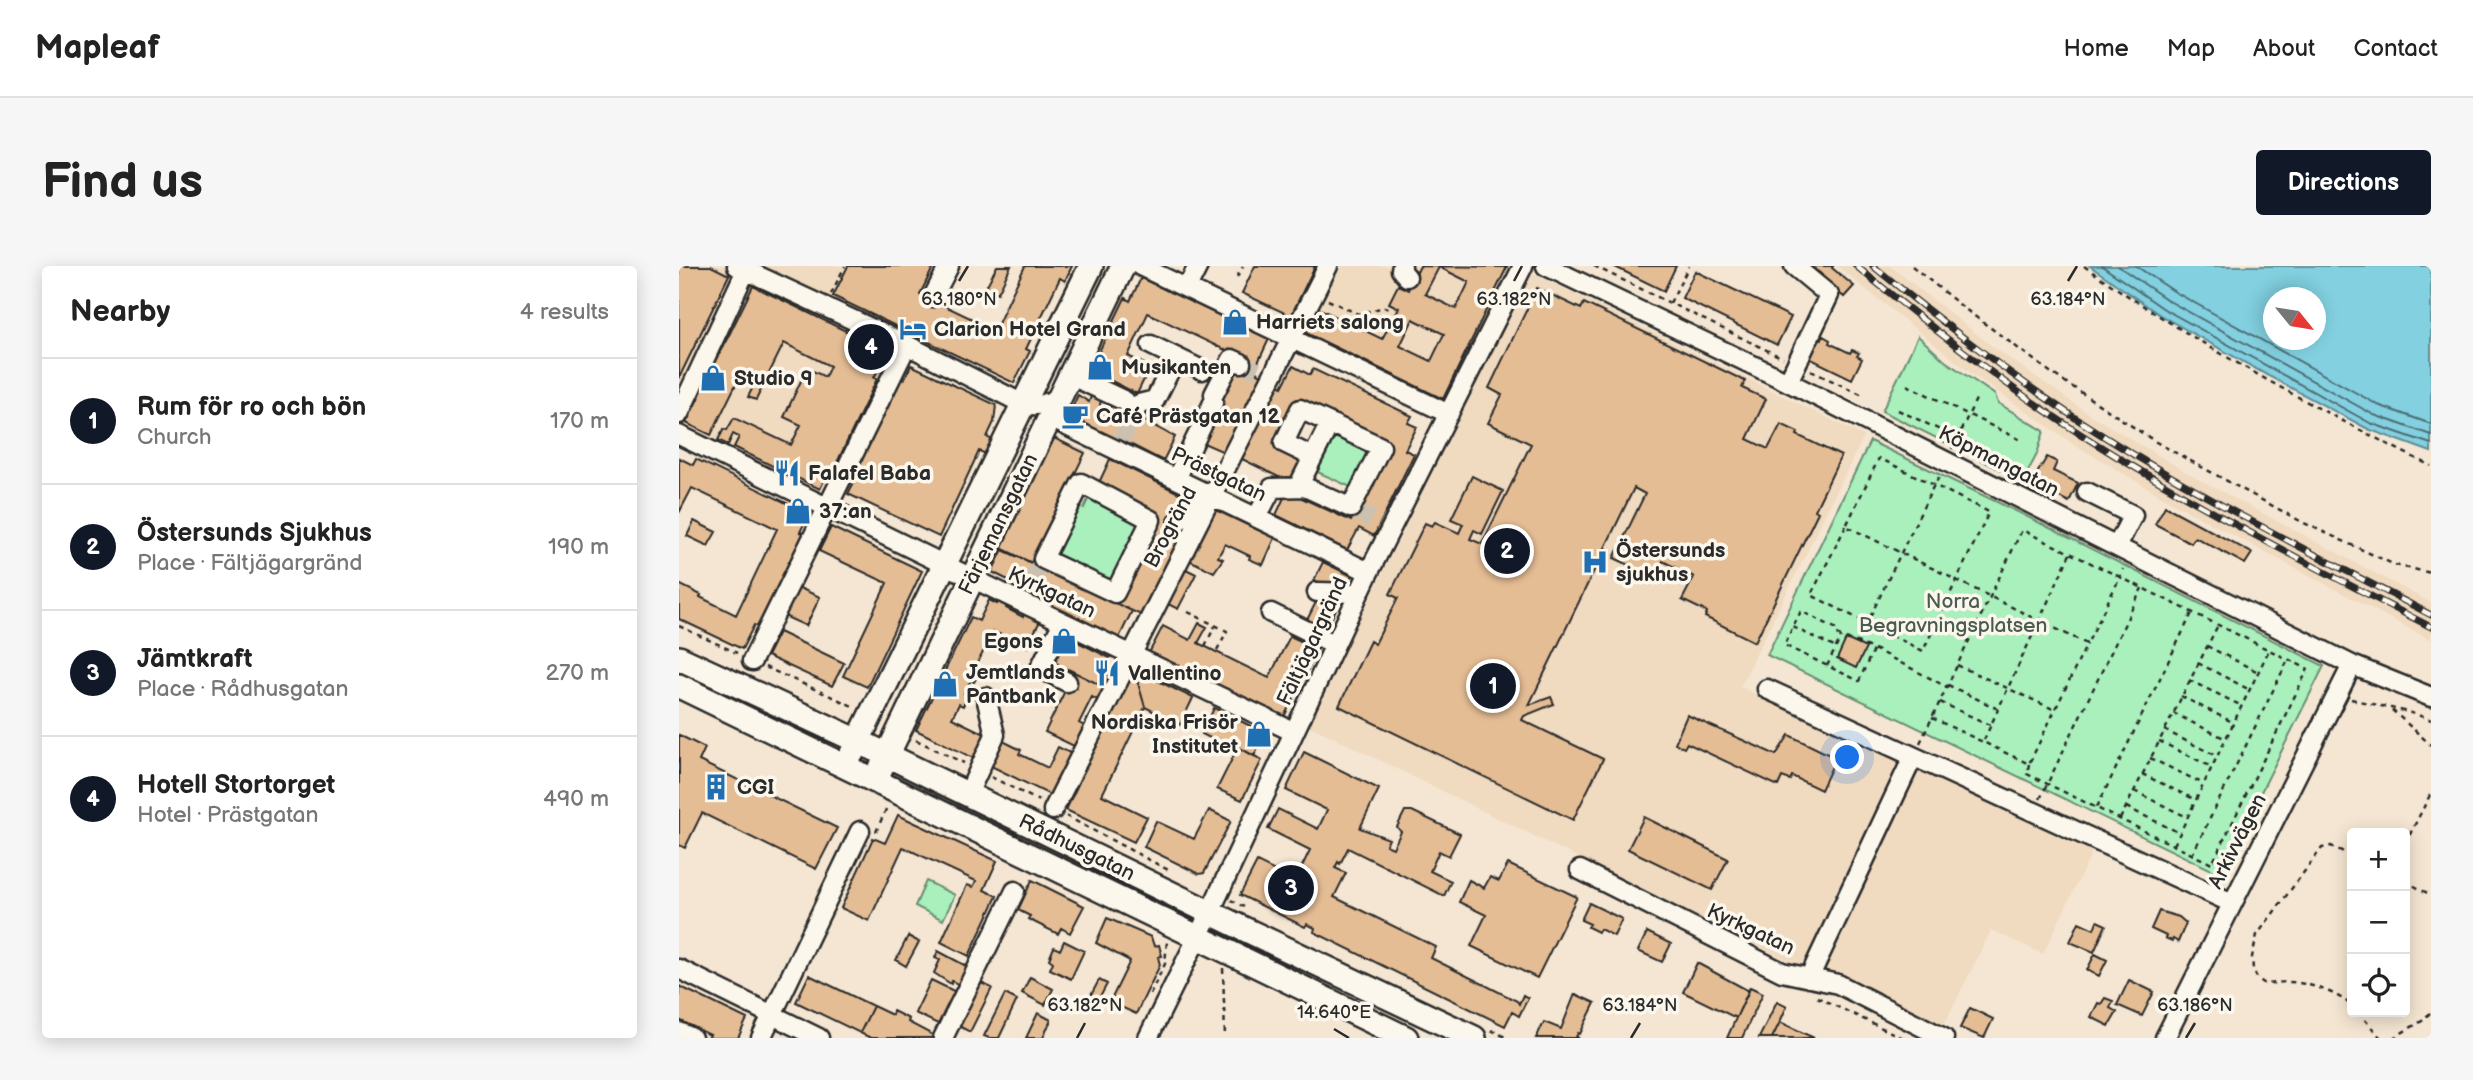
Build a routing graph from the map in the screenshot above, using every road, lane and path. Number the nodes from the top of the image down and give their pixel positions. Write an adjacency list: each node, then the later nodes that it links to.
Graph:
1 (845, 266): 22 (path)
2 (949, 266): 20 (street)
3 (1091, 266): 37 (main road, Färjemansgatan)
4 (1123, 266): 31 (main road, Färjemansgatan)
5 (1140, 266): 18 (street)
6 (1198, 266): 18 (street)
7 (1243, 266): 17 (path)
8 (1328, 266): 19 (street, Brogränd)
9 (1523, 266): 40 (street, Fältjägargränd)
10 (1546, 266): 32 (street, Köpmangatan)
11 (1594, 266): 21 (path)
12 (1689, 266): 21 (path)
13 (1794, 266): 28 (street)
14 (1912, 266): 66 (path)
15 (2084, 266): 50 (path)
16 (742, 268): 22 (street); 39 (street)
17 (1237, 277)
18 (1187, 288): 24 (street)
19 (1314, 294): 23 (path); 24 (street, Brogränd)
20 (933, 297)
21 (1670, 303): 28 (path)
22 (825, 306): 25 (street)
23 (1390, 310)
24 (1291, 338): 30 (street, Brogränd); 40 (street)
25 (907, 345): 37 (street); 56 (street)
26 (1151, 345): 27 (street)
27 (1176, 358): 29 (street); 31 (street)
28 (1796, 365): 32 (street); 34 (path)
29 (1202, 370)
30 (1257, 370): 51 (street); 55 (street, Brogränd)
31 (1070, 375): 36 (main road, Färjemansgatan)
32 (1788, 382): 48 (street, Köpmangatan)
33 (1906, 384): 41 (path)
34 (1863, 395)
35 (1977, 395): 41 (path)
36 (1060, 397): 37 (street); 42 (main road, Färjemansgatan)
37 (1023, 404): 64 (main road, Färjemansgatan)
38 (1898, 410): 45 (path)
39 (679, 414)
40 (1449, 414): 65 (street, Fältjägargränd)
41 (1968, 414): 45 (path); 46 (path)
42 (1050, 418): 51 (street, Prästgatan); 68 (main road, Färjemansgatan)
43 (1330, 423): 47 (street); 47 (street); 53 (street)
44 (679, 435): 56 (street, Kyrkgatan)
45 (1957, 438): 48 (path); 49 (path)
46 (2023, 441)
47 (1313, 457): 53 (street)
48 (1947, 461): 52 (path); 60 (street, Köpmangatan)
49 (2016, 466)
50 (2431, 466)
51 (1176, 479): 55 (street, Prästgatan)
52 (1934, 485): 59 (path); 61 (path); 69 (path)
53 (1298, 487): 57 (street)
54 (2087, 492): 60 (street)
55 (1213, 496): 57 (street, Prästgatan); 58 (street); 94 (street, Brogränd)
56 (826, 507): 64 (street, Kyrkgatan); 96 (street)
57 (1257, 517): 65 (street, Prästgatan)
58 (1178, 521)
59 (1846, 526): 61 (path); 79 (path)
60 (2124, 549): 67 (path); 100 (street, Köpmangatan)
61 (1901, 553): 69 (path); 79 (path)
62 (2070, 553): 67 (path); 73 (path); 77 (path)
63 (1043, 559): 63 (street)
64 (945, 565): 68 (street, Kyrkgatan); 120 (main road, Färjemansgatan)
65 (1369, 572): 72 (street, Fältjägargränd)
66 (2431, 573)
67 (2120, 577): 70 (path); 87 (path)
68 (971, 579): 78 (street, Kyrkgatan); 126 (main road, Färjemansgatan)
69 (1957, 580): 73 (path); 79 (path)
70 (2142, 588): 75 (path); 143 (path)
71 (1317, 592): 72 (street)
72 (1359, 593): 86 (street, Fältjägargränd)
73 (1990, 597): 77 (path); 99 (path)
74 (1188, 612): 82 (path)
75 (2193, 612): 80 (path); 151 (path)
76 (1271, 613): 86 (street)
77 (2039, 620): 87 (path); 107 (path)
78 (1063, 622): 94 (street, Kyrkgatan); 104 (street)
79 (1867, 623): 85 (path)
80 (2218, 625): 89 (path); 92 (path)
81 (679, 626): 96 (path)
82 (1215, 626): 88 (path); 93 (path)
83 (1793, 627): 84 (path); 90 (path); 101 (path)
84 (1841, 637): 85 (path); 90 (path)
85 (1858, 642): 91 (path)
86 (1334, 644): 127 (street, Fältjägargränd)
87 (2087, 644): 118 (path)
88 (1205, 646)
89 (2207, 646): 98 (path); 102 (path)
90 (1836, 648): 101 (path)
91 (1873, 650): 101 (path); 106 (path)
92 (2269, 650): 97 (path); 102 (path)
93 (1216, 652)
94 (1131, 654): 127 (street, Kyrkgatan); 152 (street, Brogränd)
95 (679, 658): 129 (main road, Rådhusgatan)
96 (752, 660): 120 (path)
97 (2288, 660): 161 (path); 161 (path)
98 (2198, 663): 103 (path); 109 (path)
99 (1957, 665): 106 (path); 107 (path)
100 (2352, 665): 110 (street, Arkivvägen); 113 (street, Köpmangatan)
101 (1827, 666)
102 (2258, 672): 109 (path)
103 (2189, 680): 111 (path); 115 (path)
104 (1067, 682)
105 (679, 686): 138 (main road, Rådhusgatan)
106 (1947, 686): 114 (path); 116 (path)
107 (2007, 688): 116 (path); 118 (path)
108 (1767, 689): 135 (street)
109 (2250, 690): 115 (path)
110 (2338, 693): 117 (path); 168 (street, Arkivvägen)
111 (2181, 696): 119 (path); 123 (path)
112 (986, 697): 140 (street)
113 (2431, 697)
114 (1940, 702): 121 (path); 124 (path)
115 (2242, 706): 123 (path)
116 (1998, 709): 124 (path)
117 (2391, 709): 122 (path); 132 (path)
118 (2055, 710): 137 (path)
119 (2173, 713): 125 (path); 128 (path)
120 (870, 716): 129 (main road, Färjemansgatan)
121 (1932, 718): 131 (path); 135 (path)
122 (2431, 720)
123 (2234, 723): 128 (path)
124 (1990, 725): 131 (path)
125 (2164, 730): 130 (path); 134 (path)
126 (897, 731): 133 (main road, Färjemansgatan); 140 (path)
127 (1294, 732): 167 (street, Fältjägargränd)
128 (2226, 739): 134 (path)
129 (857, 741): 133 (main road, Rådhusgatan); 138 (main road, Färjemansgatan)
130 (2159, 741): 136 (path); 139 (path)
131 (1983, 742): 137 (path)
132 (2431, 745)
133 (887, 756): 142 (main road, Färjemansgatan); 147 (main road, Rådhusgatan)
134 (2217, 756): 139 (path)
135 (1913, 758): 153 (street); 173 (street)
136 (2150, 758): 141 (path); 144 (path)
137 (2029, 764): 143 (path)
138 (845, 767): 142 (main road, Rådhusgatan)
139 (2212, 767): 144 (path)
140 (979, 771): 147 (street); 152 (path)
141 (2142, 774): 145 (path); 148 (path)
142 (875, 782): 170 (main road, Rådhusgatan)
143 (2047, 783): 151 (path); 153 (path)
144 (2204, 785): 148 (path)
145 (2134, 791): 150 (path); 154 (path)
146 (2431, 793): 158 (path)
147 (968, 794): 167 (main road, Rådhusgatan)
148 (2196, 800): 154 (path)
149 (887, 807): 156 (path)
150 (2126, 807): 155 (path); 157 (path)
151 (2097, 808): 155 (path)
152 (1053, 810): 163 (path)
153 (2033, 813): 168 (street)
154 (2187, 817): 157 (path)
155 (2120, 819): 159 (path)
156 (860, 831): 177 (street)
157 (2180, 833): 159 (path)
158 (2410, 835)
159 (2173, 846): 161 (path)
160 (2347, 854): 175 (path)
161 (2192, 855)
162 (1580, 870): 173 (street, Kyrkgatan)
163 (1175, 874)
164 (2410, 884): 166 (path)
165 (1015, 891): 185 (street)
166 (2431, 895)
167 (1215, 903): 169 (path); 171 (street, Fältjägargränd); 180 (main road, Rådhusgatan)
168 (2232, 903): 181 (street, Arkivvägen)
169 (1248, 909)
170 (1168, 921): 171 (main road, Rådhusgatan); 174 (path)
171 (1199, 936): 186 (street, Fältjägargränd); 187 (main road, Rådhusgatan)
172 (679, 969): 177 (street)
173 (1811, 986): 189 (path); 190 (street, Kyrkgatan)
174 (1147, 1001)
175 (2347, 1002)
176 (2431, 1012): 192 (path)
177 (772, 1015): 183 (street); 184 (street)
178 (2362, 1017): 191 (path)
179 (679, 1032): 182 (street)
180 (1479, 1032): 188 (path)
181 (2169, 1036)
182 (692, 1038)
183 (761, 1038)
184 (819, 1038)
185 (943, 1038)
186 (1148, 1038)
187 (1406, 1038)
188 (1507, 1038)
189 (1903, 1038)
190 (1944, 1038)
191 (2381, 1038)
192 (2393, 1038)

